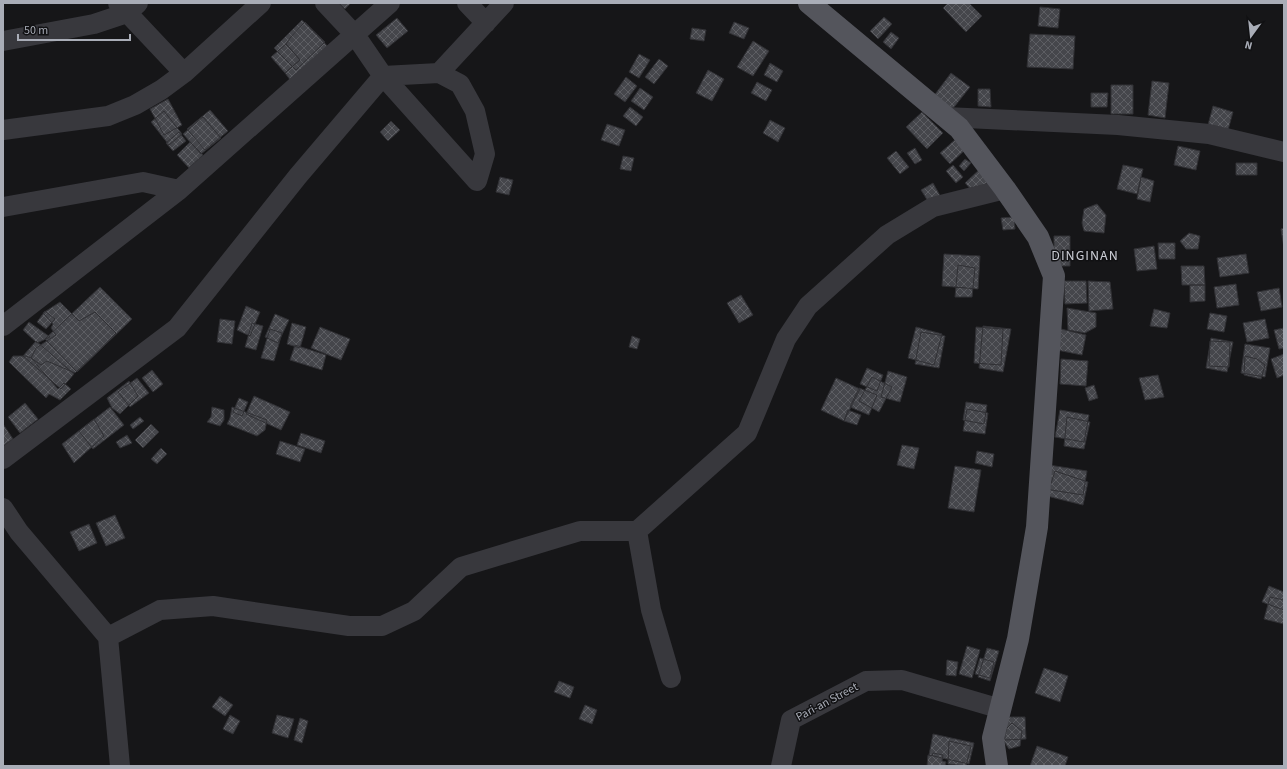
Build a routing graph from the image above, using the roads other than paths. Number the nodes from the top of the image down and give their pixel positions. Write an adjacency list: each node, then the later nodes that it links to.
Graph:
1 (261, 3): 11 (street)
2 (325, 3): 9 (street)
3 (390, 3): 9 (street)
4 (467, 3): 8 (street)
5 (504, 3): 8 (street)
6 (809, 3): 14 (main road)
7 (127, 6): 10 (street); 11 (street)
8 (486, 23): 12 (street)
9 (355, 35): 13 (street); 18 (street)
10 (3, 40)
11 (184, 73): 15 (street)
12 (439, 73): 13 (street); 13 (street)
13 (383, 76): 21 (street)
14 (946, 117): 16 (street); 17 (main road)
15 (3, 130)
16 (1284, 152)
17 (1005, 188): 23 (street); 26 (main road)
18 (179, 190): 19 (street); 20 (street)
19 (3, 207)
20 (3, 326)
21 (3, 459)
22 (3, 508): 24 (street)
23 (637, 531): 24 (street); 25 (street)
24 (108, 637): 28 (street)
25 (671, 678)
26 (1001, 709): 27 (main road); 29 (street, Pari-an Street)
27 (993, 763)
28 (120, 766)
29 (781, 766)

